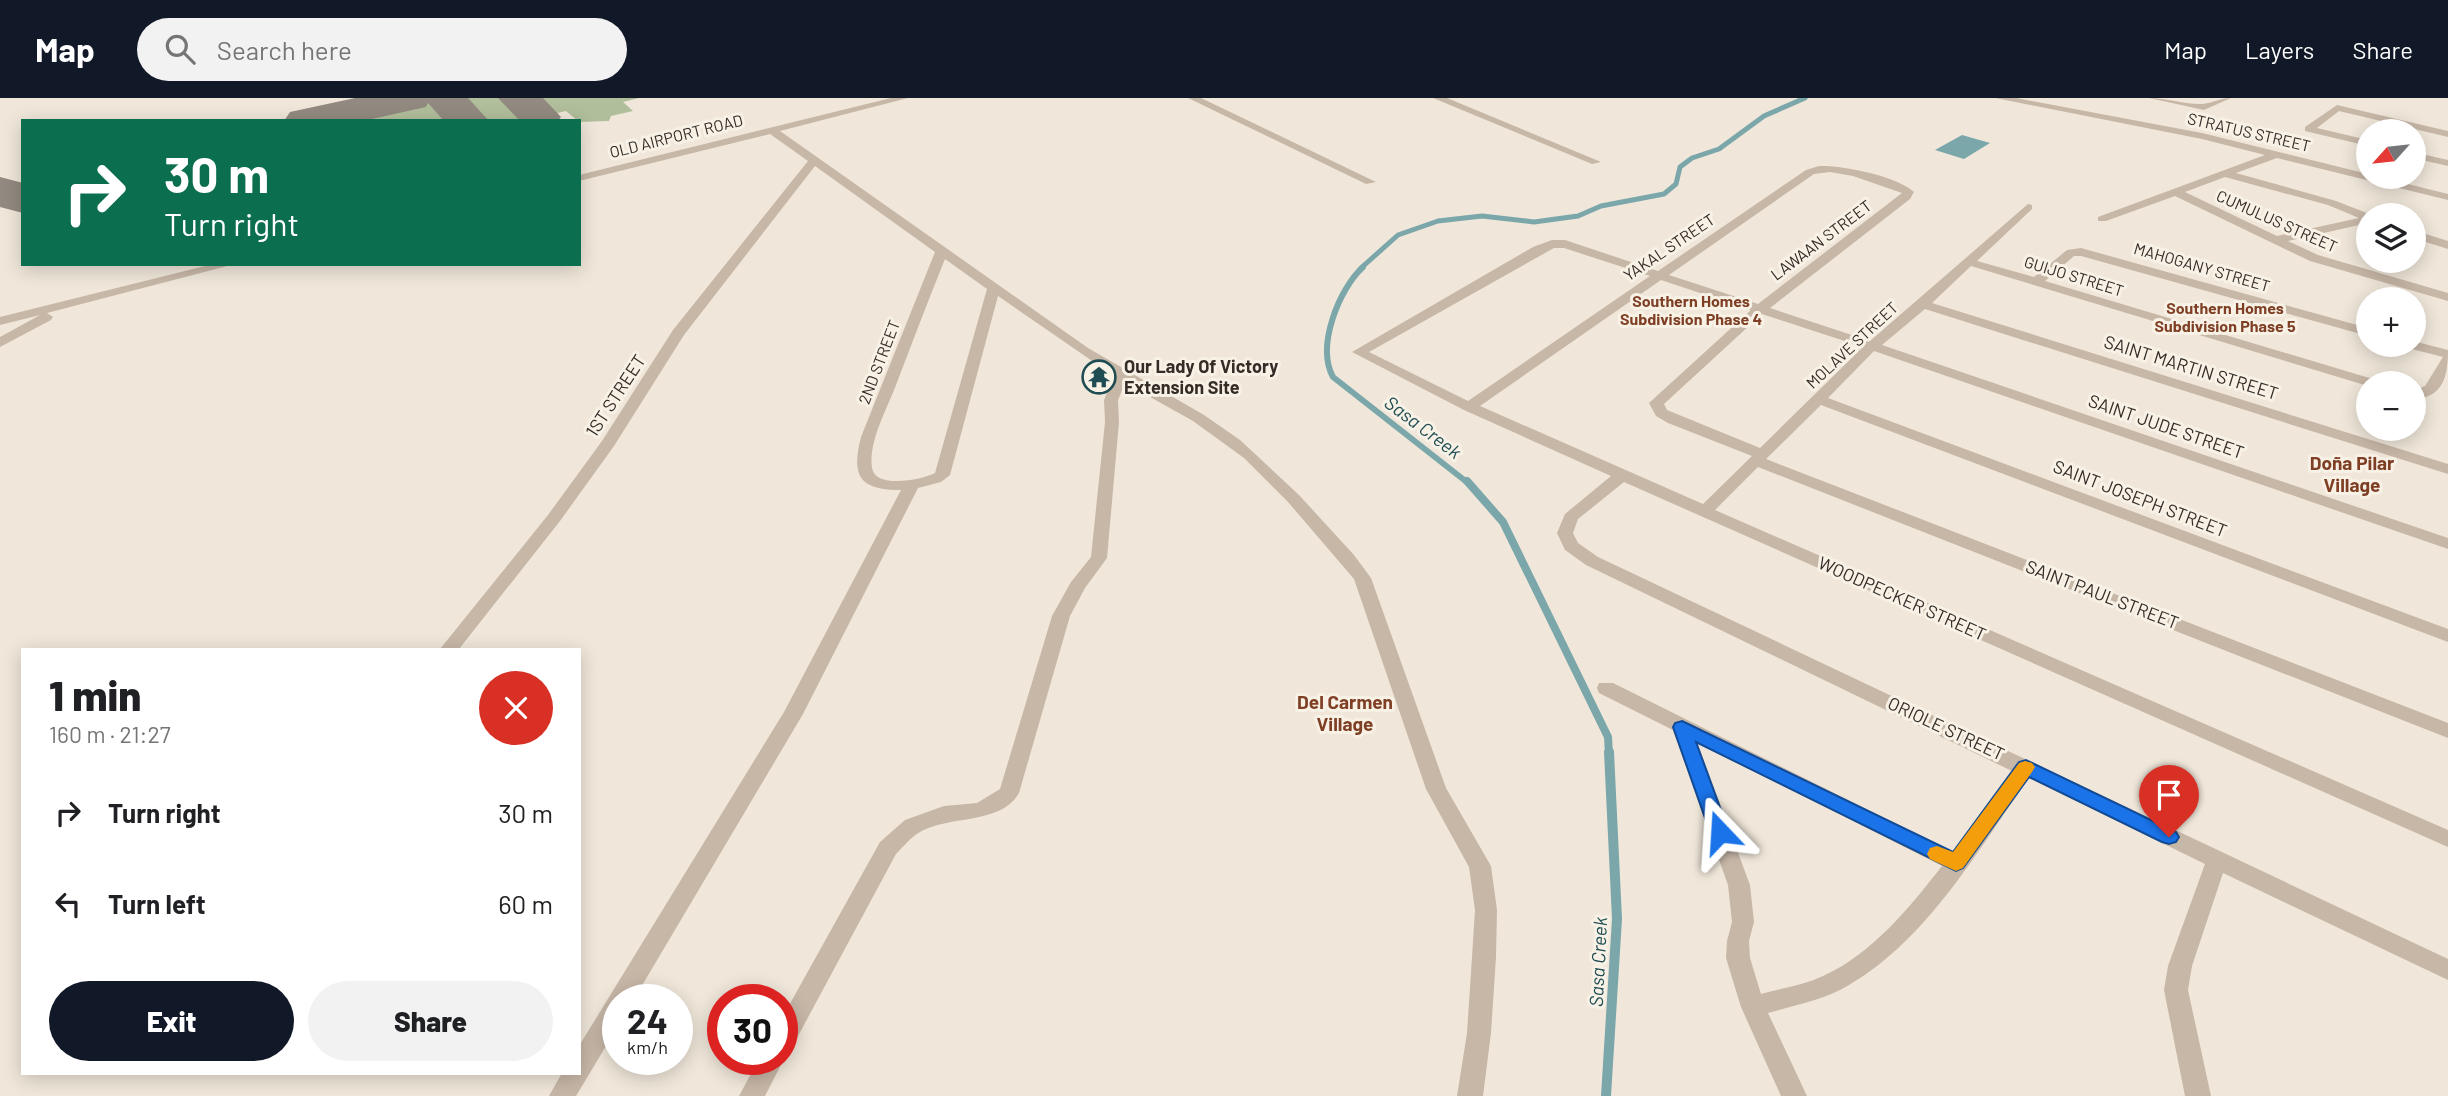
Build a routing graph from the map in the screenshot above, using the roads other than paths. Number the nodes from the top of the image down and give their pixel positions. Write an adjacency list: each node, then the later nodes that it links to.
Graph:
1 (903, 98): 9 (street, OLD AIRPORT ROAD)
2 (1193, 98): 19 (street)
3 (1438, 98): 15 (street)
4 (2000, 98): 12 (street, STRATUS STREET)
5 (2154, 98): 6 (street)
6 (2226, 98)
7 (2384, 119): 11 (street)
8 (2426, 129): 10 (street)
9 (771, 130): 14 (street); 18 (street, OLD AIRPORT ROAD)
10 (2448, 134)
11 (2356, 140)
12 (2278, 155): 17 (street); 22 (street, STRATUS STREET)
13 (2426, 158): 16 (street)
14 (813, 162): 30 (street); 60 (street, 1ST STREET)
15 (1596, 162)
16 (2448, 163)
17 (2226, 174): 21 (street); 24 (street)
18 (581, 178)
19 (1370, 182)
20 (1908, 191): 33 (street, YAKAL STREET); 39 (street, LAWAAN STREET)
21 (2175, 192): 25 (street); 28 (street, CUMULUS STREET)
22 (2446, 193)
23 (2028, 207): 31 (street, MOLAVE STREET)
24 (2356, 213)
25 (2102, 219)
26 (2356, 221): 28 (street)
27 (2426, 238): 29 (street)
28 (2276, 240): 36 (street, CUMULUS STREET)
29 (2448, 245)
30 (941, 252): 35 (street); 56 (street, 2ND STREET)
31 (1969, 262): 34 (street, GUIJO STREET); 38 (street, MOLAVE STREET)
32 (221, 266): 37 (street)
33 (1661, 275): 39 (street, SAINT JUDE STREET); 45 (street, SAINT JUDE STREET); 52 (street, YAKAL STREET)
34 (2036, 282): 41 (street, MAHOGANY STREET); 49 (street, GUIJO STREET)
35 (993, 289): 48 (street); 56 (street)
36 (2448, 297)
37 (71, 303): 40 (street); 42 (street)
38 (1923, 304): 43 (street, MOLAVE STREET); 54 (street, SAINT MARTIN STREET)
39 (1760, 309): 43 (street, SAINT JUDE STREET); 53 (street, LAWAAN STREET)
40 (0, 321)
41 (2356, 329)
42 (0, 343)
43 (1872, 346): 51 (street, MOLAVE STREET); 58 (street, SAINT JUDE STREET)
44 (2426, 348): 46 (street)
45 (1359, 352): 52 (street, WOODPECKER STREET)
46 (2448, 354)
47 (2448, 360): 50 (street)
48 (1121, 376): 71 (street); 78 (street)
49 (2356, 378)
50 (2426, 393)
51 (1818, 399): 53 (street, MOLAVE STREET); 59 (street, SAINT JOSEPH STREET)
52 (1469, 407): 55 (street, WOODPECKER STREET)
53 (1759, 458): 57 (street, MOLAVE STREET); 63 (street, SAINT PAUL STREET)
54 (2448, 469)
55 (1622, 475): 57 (street, WOODPECKER STREET); 64 (street, ORIOLE STREET)
56 (911, 486): 69 (street)
57 (1704, 512): 65 (street, WOODPECKER STREET)
58 (2448, 544)
59 (2448, 636)
60 (450, 648)
61 (1606, 688): 62 (street)
62 (1682, 727): 67 (street); 70 (street)
63 (2448, 731)
64 (2026, 767): 66 (street, ORIOLE STREET); 67 (street)
65 (2448, 839)
66 (2217, 860): 68 (street, ORIOLE STREET); 80 (street)
67 (1956, 863): 70 (street)
68 (2448, 970)
69 (630, 984)
70 (1753, 1007): 79 (street)
71 (798, 1012)
72 (602, 1030): 73 (street)
73 (581, 1065)
74 (575, 1075): 76 (street)
75 (763, 1075): 77 (street)
76 (562, 1096)
77 (752, 1096)
78 (1469, 1096)
79 (1794, 1096)
80 (2198, 1096)

